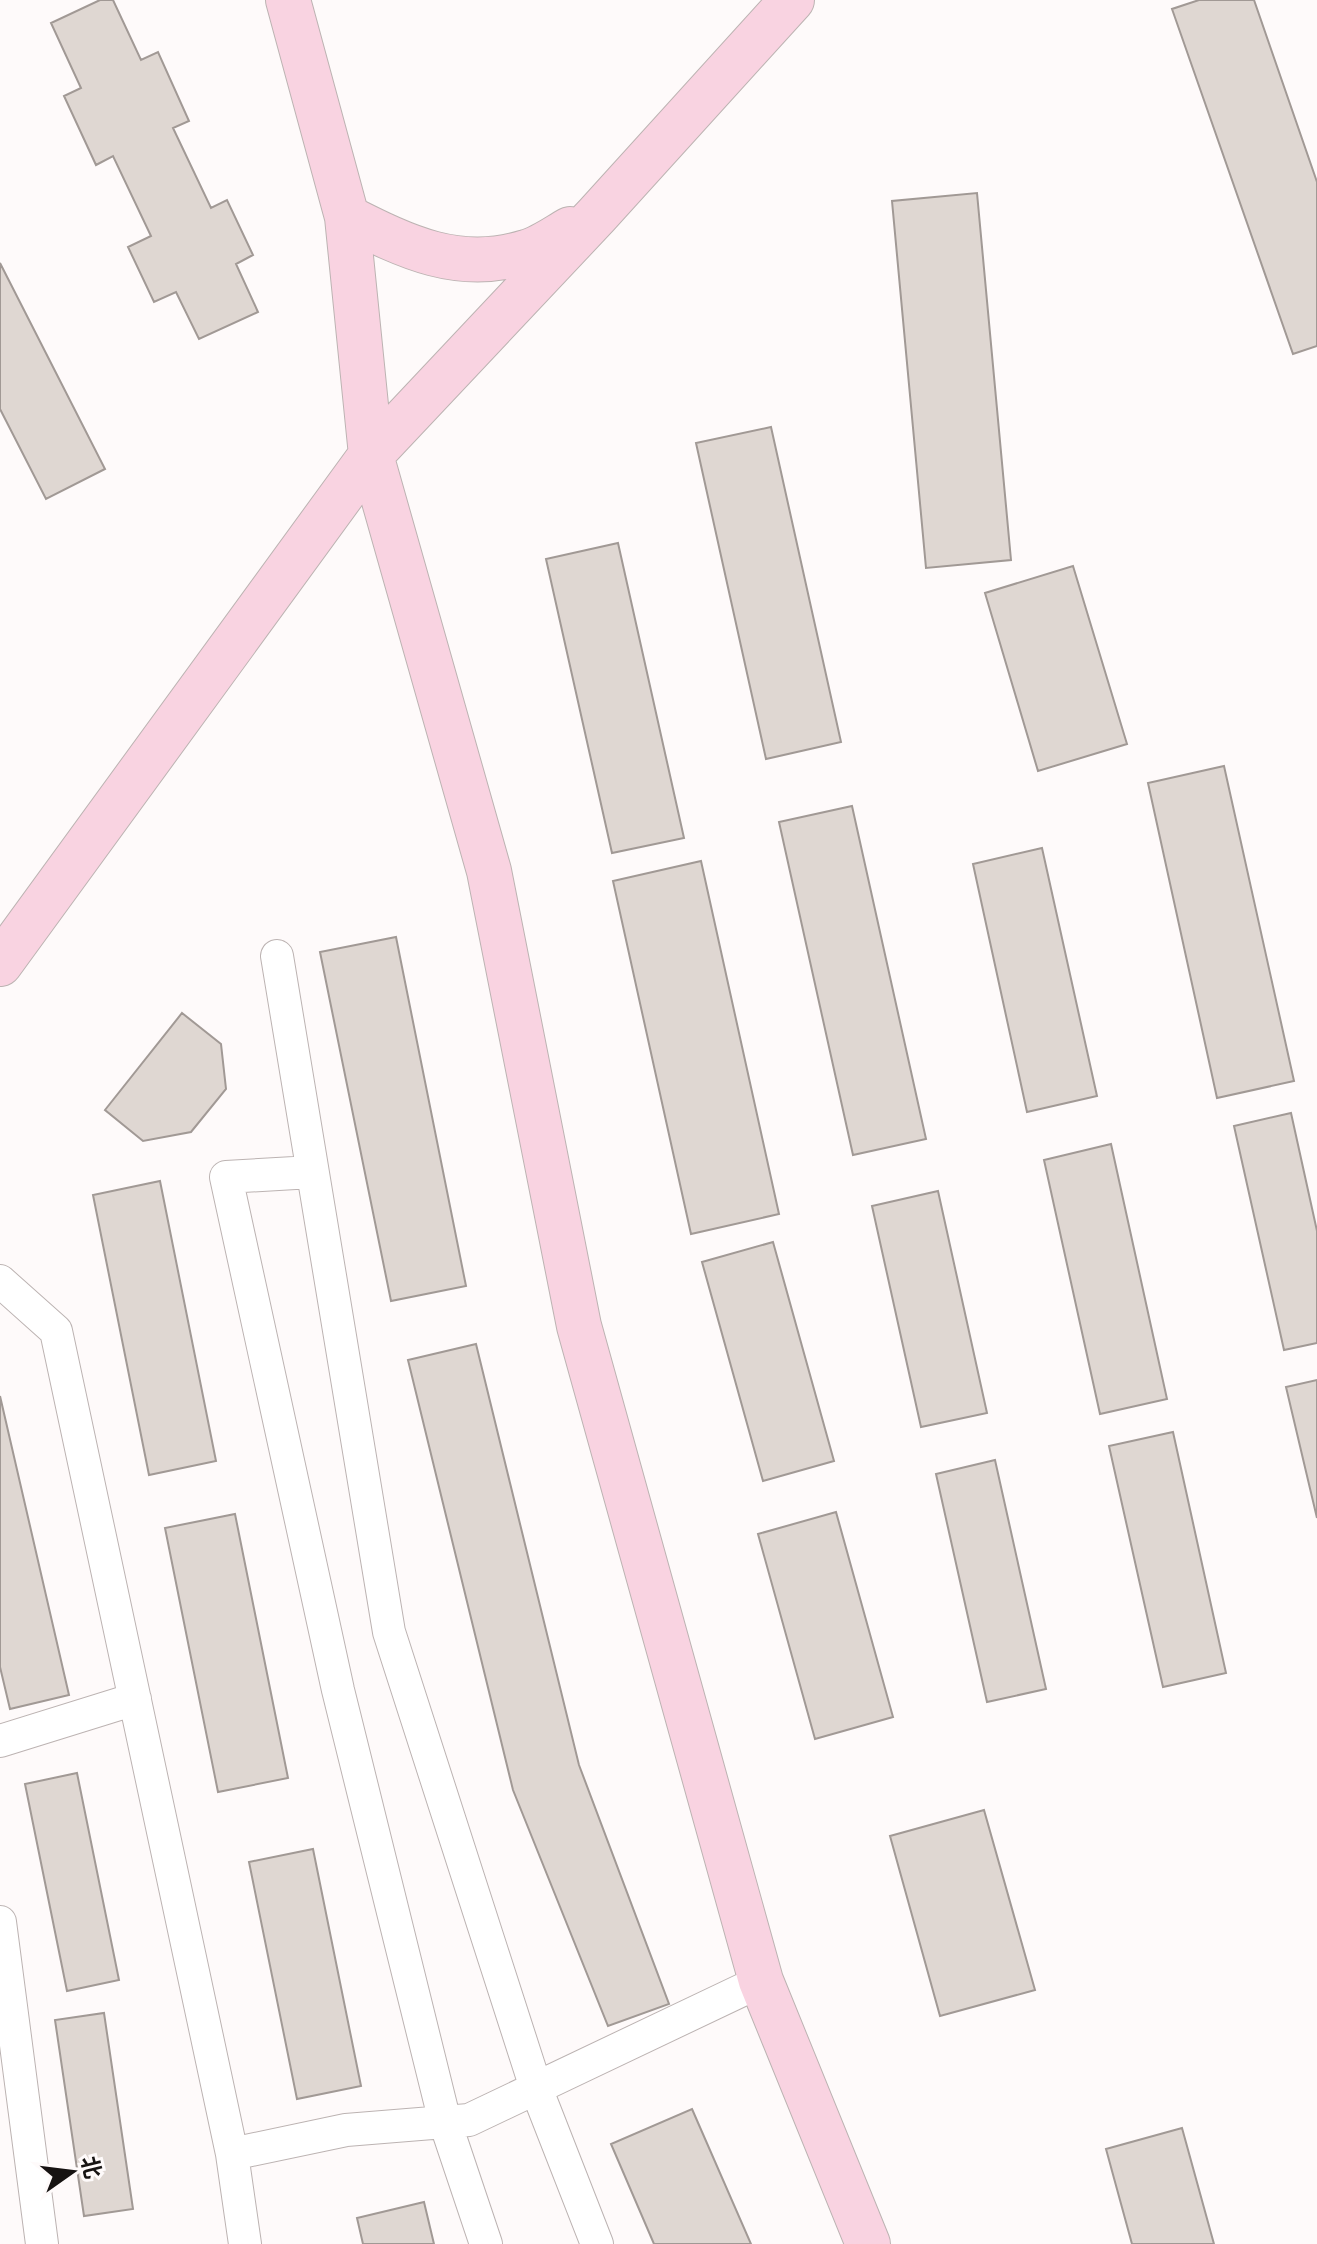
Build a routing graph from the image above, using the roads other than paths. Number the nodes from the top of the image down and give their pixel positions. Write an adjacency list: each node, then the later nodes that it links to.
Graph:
1 (288, 0): 4 (street)
2 (792, 0): 3 (street)
3 (597, 215): 4 (street); 5 (street)
4 (347, 217): 5 (street)
5 (371, 455): 7 (street); 13 (street)
6 (277, 956): 8 (street)
7 (0, 964)
8 (312, 1172): 14 (street); 15 (street)
9 (0, 1281): 10 (street)
10 (135, 1699): 11 (street); 16 (street)
11 (0, 1741)
12 (0, 1922): 17 (street)
13 (761, 1981): 14 (street); 21 (street)
14 (536, 2088): 15 (street); 20 (street)
15 (445, 2122): 16 (street); 19 (street)
16 (232, 2154): 18 (street)
17 (42, 2244)
18 (245, 2244)
19 (486, 2244)
20 (597, 2244)
21 (868, 2244)

